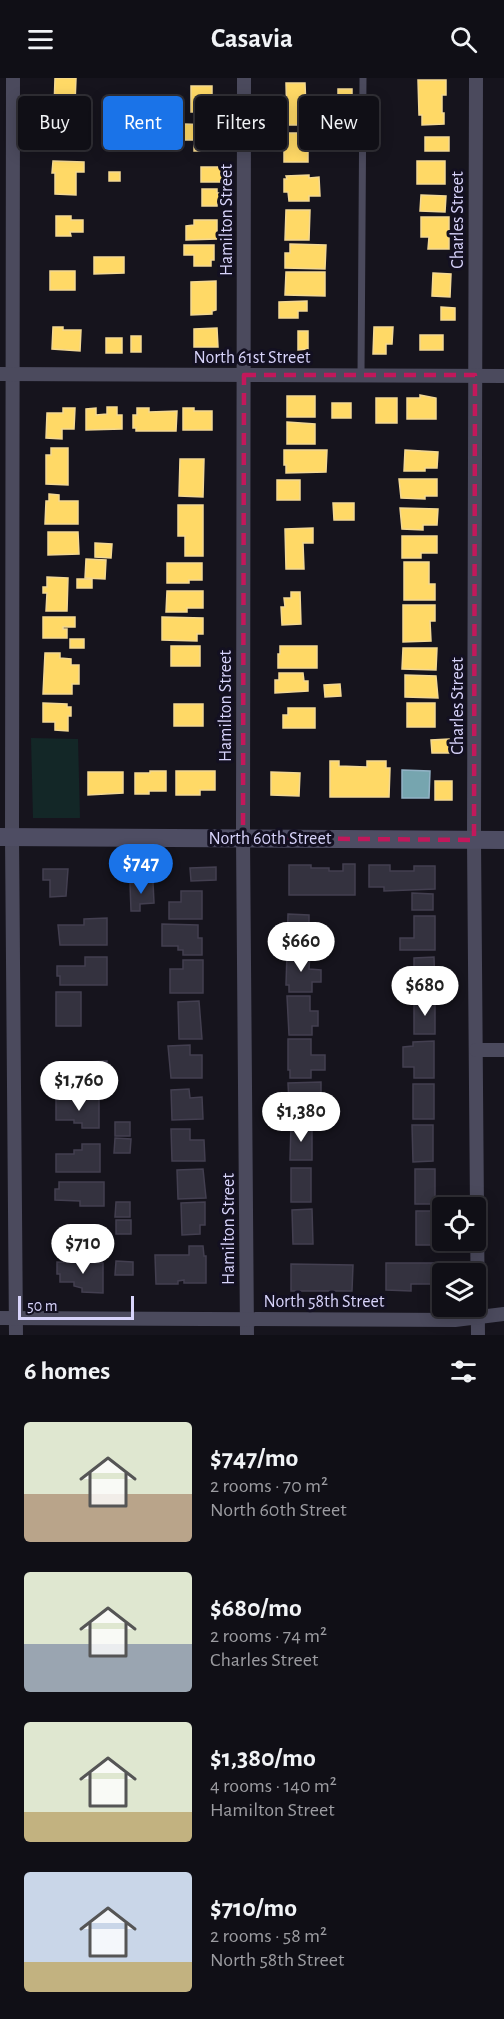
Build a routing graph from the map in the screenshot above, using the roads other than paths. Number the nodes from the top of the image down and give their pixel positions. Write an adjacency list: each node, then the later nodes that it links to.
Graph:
1 (13, 78): 5 (street)
2 (244, 78): 6 (street, Hamilton Street)
3 (363, 78): 7 (lane)
4 (476, 78): 8 (street, Charles Street)
5 (6, 374): 6 (street, North 61st Street); 10 (street)
6 (244, 375): 7 (street, North 61st Street); 12 (street, Hamilton Street)
7 (361, 375): 8 (street, North 61st Street)
8 (475, 375): 9 (street, North 61st Street); 13 (street, Charles Street)
9 (504, 376)
10 (6, 688): 11 (street)
11 (6, 837): 12 (street, North 60th Street); 22 (street)
12 (243, 838): 13 (street, North 60th Street); 23 (street, Hamilton Street)
13 (474, 840): 14 (street, North 60th Street); 15 (street, Charles Street)
14 (504, 840)
15 (476, 1050): 16 (street); 17 (street, Charles Street)
16 (504, 1050)
17 (478, 1263)
18 (504, 1314): 19 (street, North 58th Street)
19 (486, 1316)
20 (478, 1317): 23 (street, North 58th Street); 26 (street, Charles Street)
21 (0, 1318): 22 (street, North 58th Street)
22 (16, 1318): 23 (street, North 58th Street); 24 (street)
23 (247, 1318): 25 (street, Hamilton Street)
24 (16, 1335)
25 (247, 1335)
26 (478, 1335)

